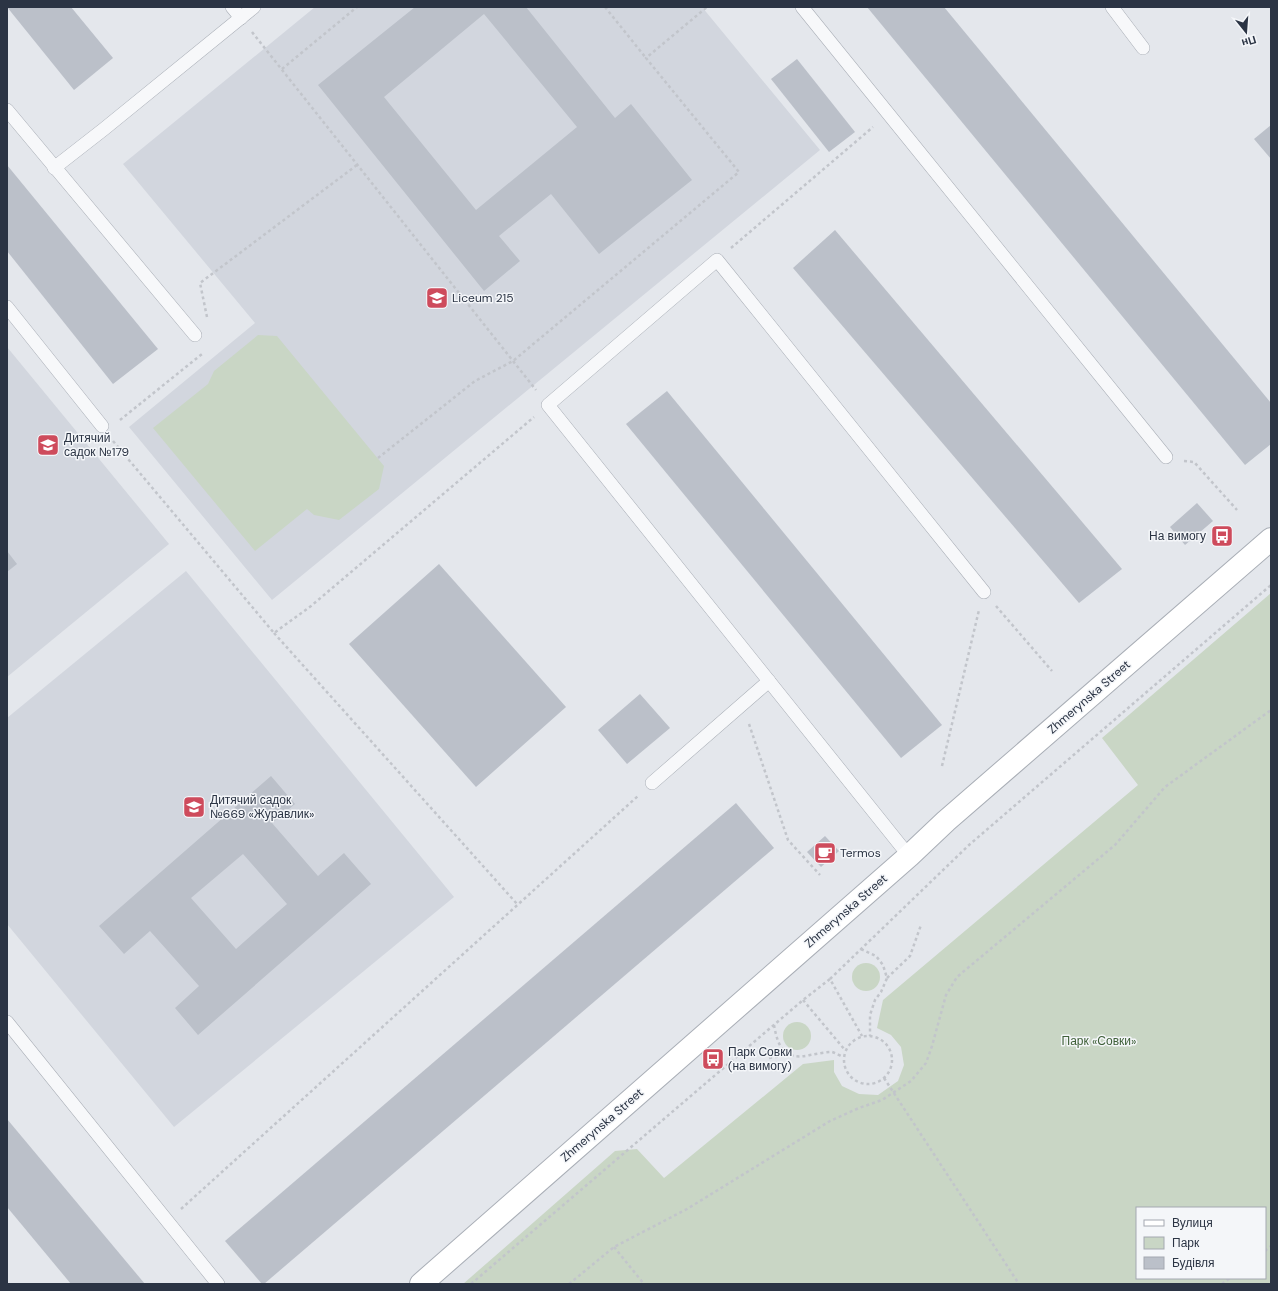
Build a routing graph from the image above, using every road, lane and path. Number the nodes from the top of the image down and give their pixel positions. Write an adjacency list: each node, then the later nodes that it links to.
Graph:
1 (232, 7): 8 (lane)
2 (254, 7): 8 (lane)
3 (357, 7): 11 (path)
4 (605, 7): 10 (path)
5 (707, 7): 10 (path)
6 (802, 7): 13 (lane)
7 (1112, 7): 9 (lane)
8 (241, 18): 11 (path); 15 (lane)
9 (1143, 48)
10 (646, 58): 21 (path)
11 (281, 69): 14 (path)
12 (7, 110): 15 (lane)
13 (888, 114): 16 (path); 24 (lane)
14 (357, 165): 18 (path); 21 (path)
15 (54, 168): 19 (lane)
16 (717, 260): 22 (lane); 29 (lane)
17 (7, 307): 23 (lane)
18 (208, 324)
19 (195, 335)
20 (204, 352): 23 (path)
21 (513, 361): 22 (path); 25 (path)
22 (548, 405): 30 (path); 32 (lane)
23 (104, 429): 30 (path)
24 (1166, 457): 26 (path)
25 (378, 458)
26 (1237, 510)
27 (1271, 539): 37 (main road, Zhmerynska Street)
28 (1271, 585): 41 (path)
29 (984, 592): 31 (path); 35 (path)
30 (274, 633): 39 (path)
31 (1052, 671)
32 (769, 681): 33 (lane); 37 (lane)
33 (742, 705): 36 (lane); 38 (path)
34 (1271, 710): 54 (path)
35 (942, 766)
36 (652, 783): 39 (path)
37 (909, 856): 58 (main road, Zhmerynska Street)
38 (820, 876)
39 (518, 905): 55 (path)
40 (921, 925): 42 (path)
41 (861, 949): 42 (path); 43 (path)
42 (886, 978): 48 (path)
43 (830, 979): 44 (path); 47 (path)
44 (803, 1000): 46 (path); 49 (path)
45 (7, 1022): 55 (lane)
46 (774, 1025): 50 (path); 59 (path)
47 (862, 1036): 48 (path); 49 (path)
48 (870, 1036): 53 (path)
49 (845, 1050): 52 (path)
50 (789, 1055): 51 (path); 52 (path)
51 (769, 1058)
52 (843, 1058): 53 (path)
53 (884, 1078): 54 (path)
54 (894, 1093): 56 (path); 62 (path)
55 (168, 1221): 57 (lane)
56 (614, 1247): 60 (path); 61 (path)
57 (218, 1284)
58 (421, 1284)
59 (471, 1284)
60 (569, 1284)
61 (644, 1284)
62 (1019, 1284)

